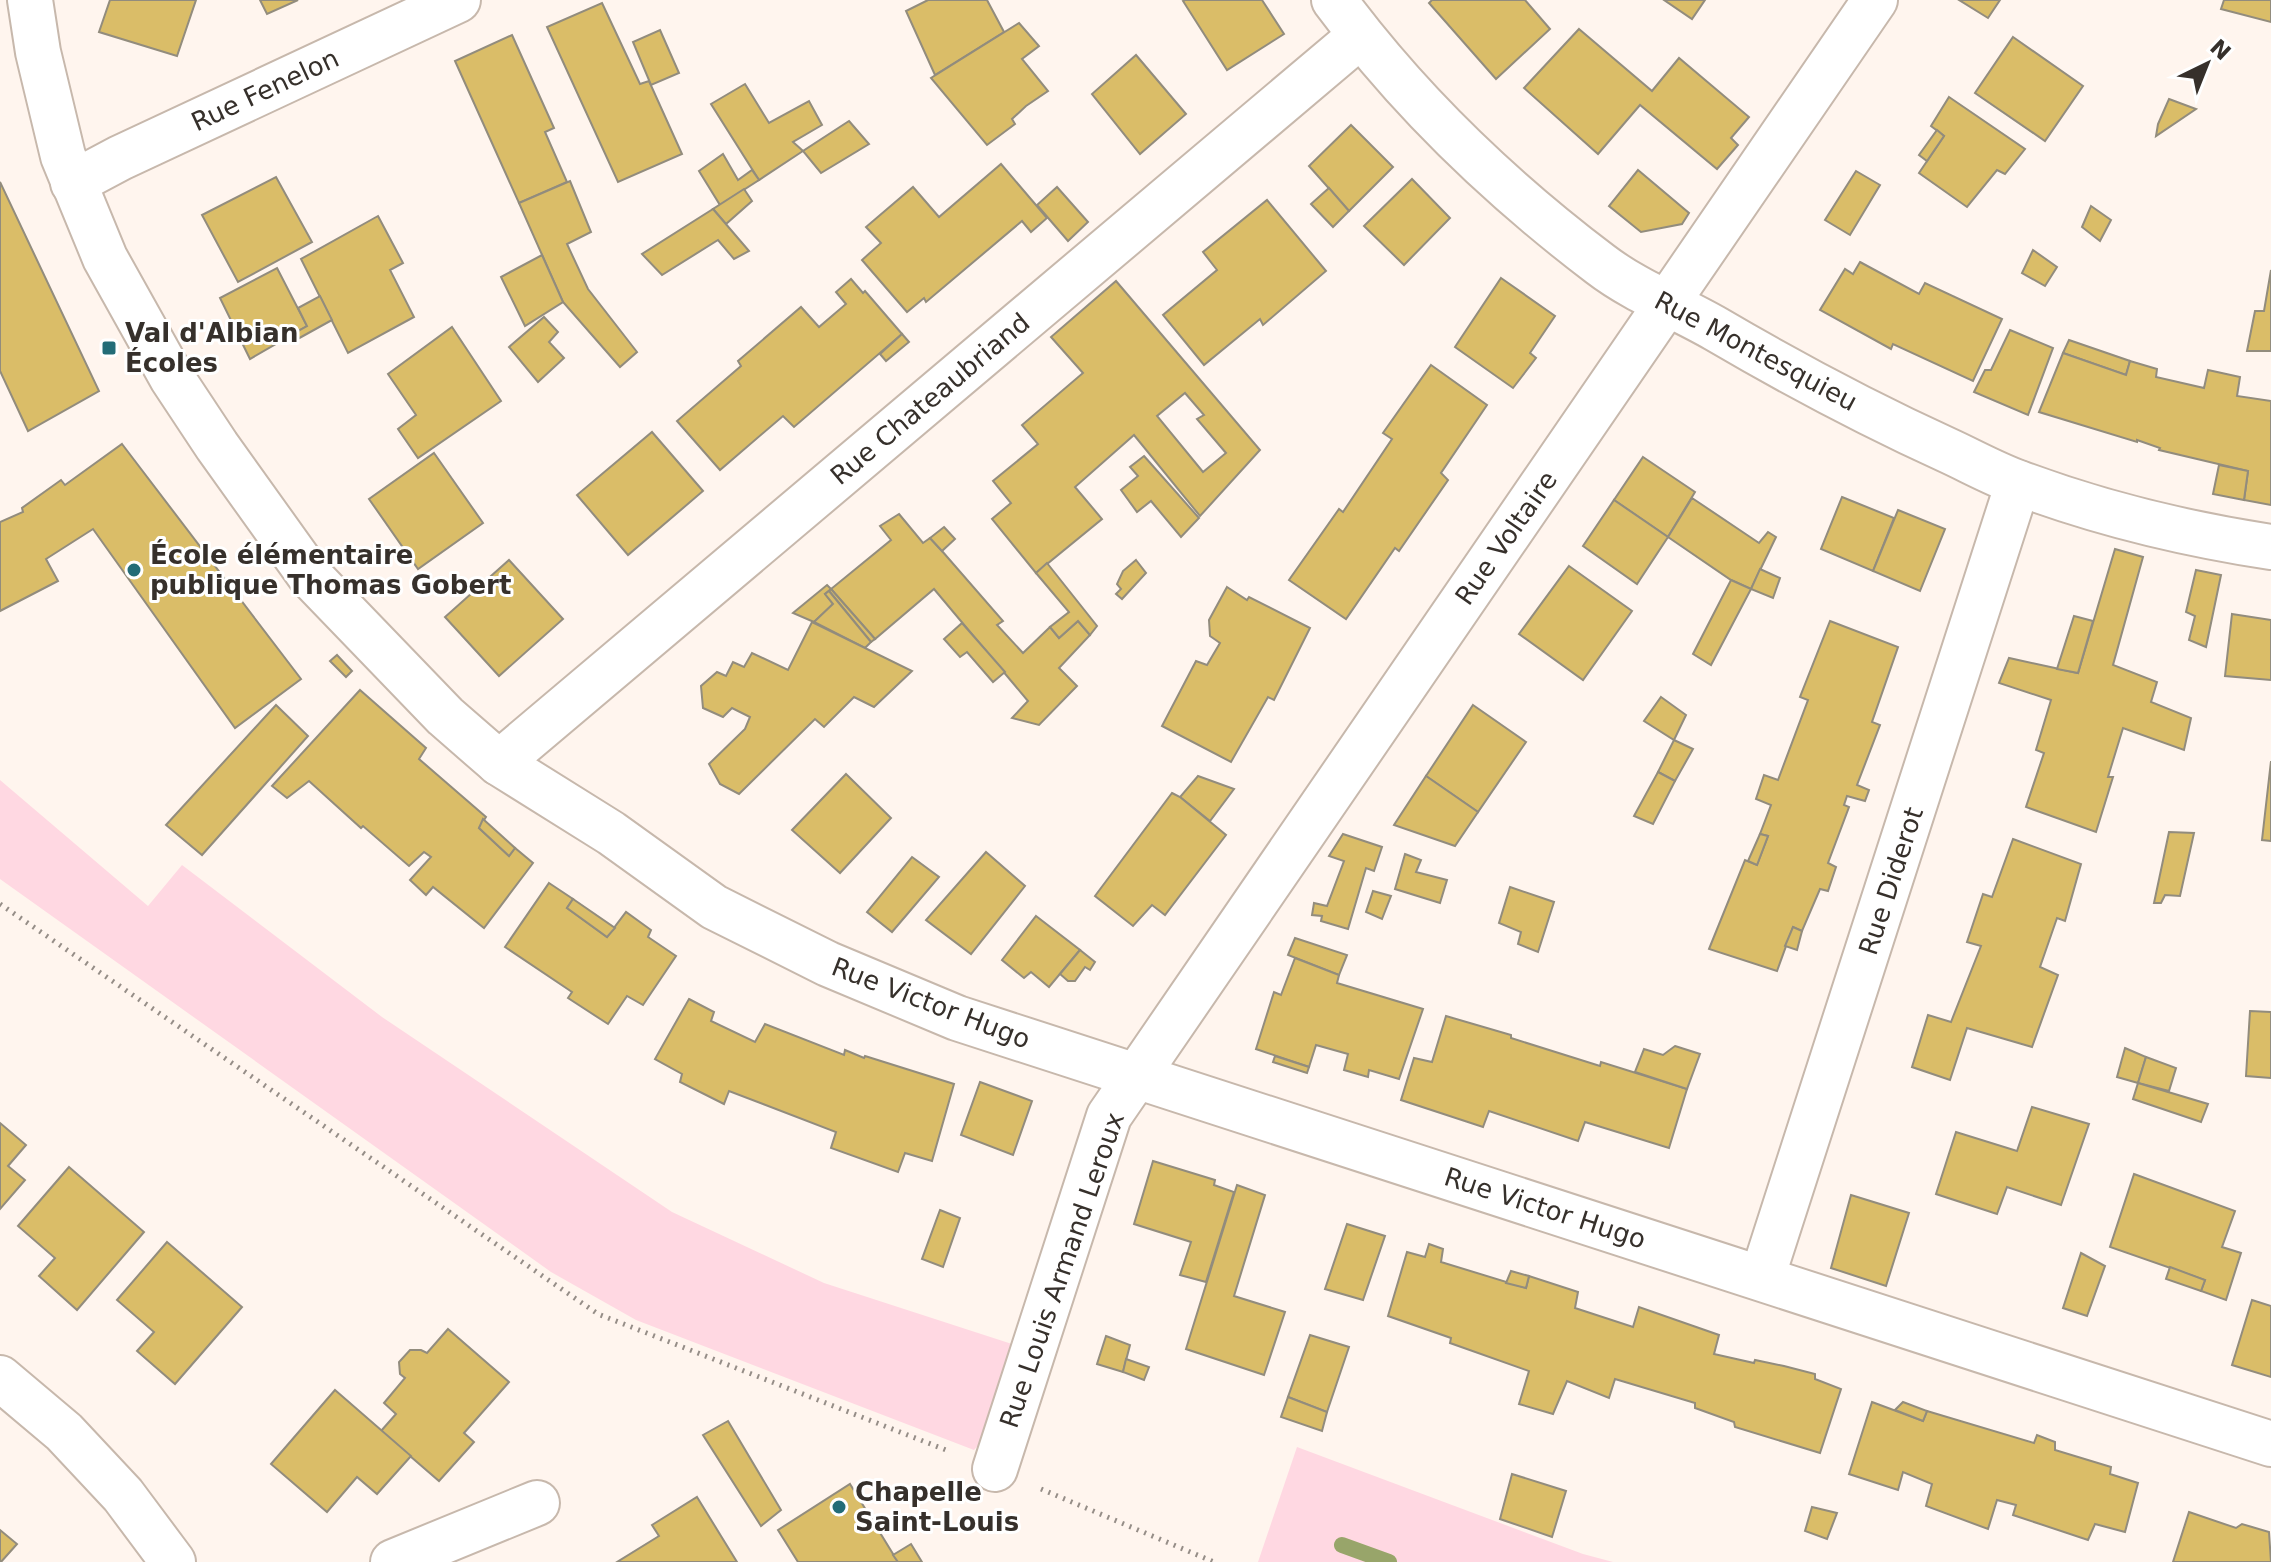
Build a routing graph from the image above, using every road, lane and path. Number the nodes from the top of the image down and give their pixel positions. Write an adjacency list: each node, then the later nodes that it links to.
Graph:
1 (30, 0): 6 (street, Rue Victor Hugo)
2 (458, 0): 6 (street, Rue Fenelon)
3 (1334, 0): 5 (street, Rue Montesquieu)
4 (1875, 0): 7 (street, Rue Voltaire)
5 (1360, 36): 7 (street, Rue Montesquieu); 10 (street, Rue Chateaubriand)
6 (73, 183): 10 (street, Rue Victor Hugo)
7 (1667, 304): 8 (street, Rue Montesquieu); 12 (street, Rue Voltaire)
8 (2018, 483): 9 (street, Rue Montesquieu); 13 (street, Rue Diderot)
9 (2271, 547)
10 (499, 763): 12 (street, Rue Victor Hugo)
11 (0, 904): 16 (path)
12 (1137, 1075): 13 (street, Rue Victor Hugo); 16 (street, Rue Louis Armand Leroux)
13 (1762, 1278): 15 (street, Rue Victor Hugo)
14 (0, 1378): 18 (street)
15 (2271, 1444)
16 (995, 1469): 20 (path)
17 (537, 1503): 19 (street)
18 (173, 1562)
19 (393, 1562)
20 (1214, 1562)

